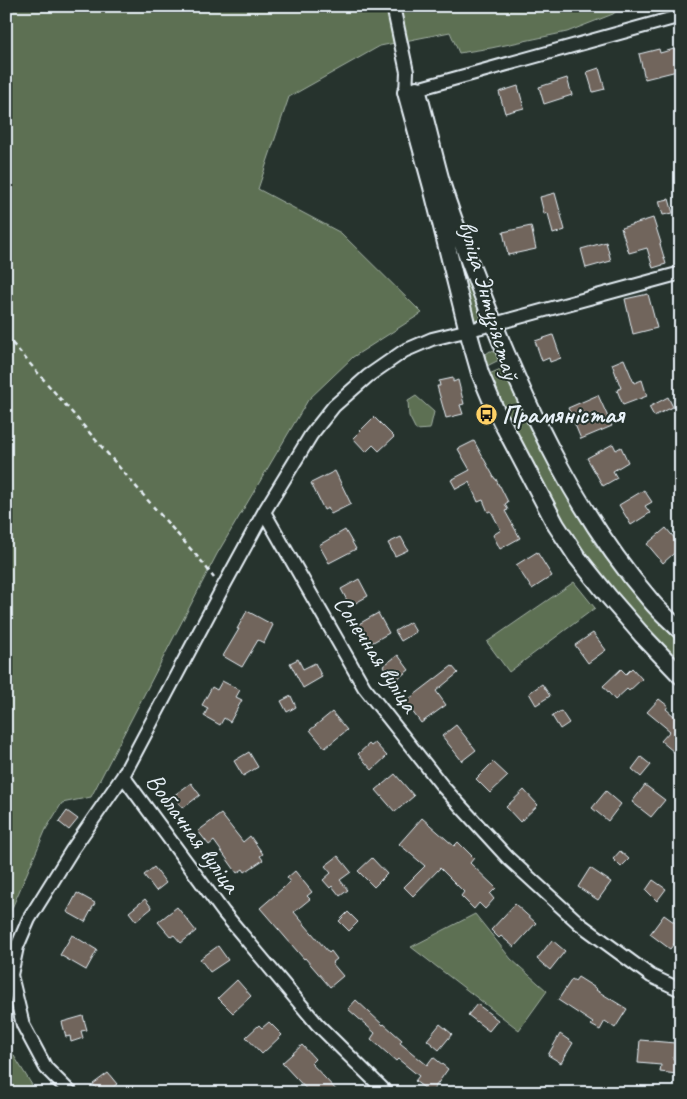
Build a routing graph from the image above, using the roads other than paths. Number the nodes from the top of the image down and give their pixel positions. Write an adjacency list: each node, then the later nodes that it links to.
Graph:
1 (393, 6): 3 (street)
2 (681, 16): 3 (street)
3 (412, 91): 5 (street, вуліца Энтузіястаў); 6 (street, вуліца Энтузіястаў)
4 (681, 273): 5 (street)
5 (494, 324): 6 (street); 8 (street, вуліца Энтузіястаў)
6 (468, 331): 7 (street); 9 (street, вуліца Энтузіястаў)
7 (264, 512): 10 (street, Воблачная вуліца); 11 (street, Сонечная вуліца)
8 (681, 631)
9 (681, 676)
10 (124, 776): 12 (street); 13 (street, Воблачная вуліца)
11 (681, 990)
12 (71, 1093)
13 (387, 1093)

